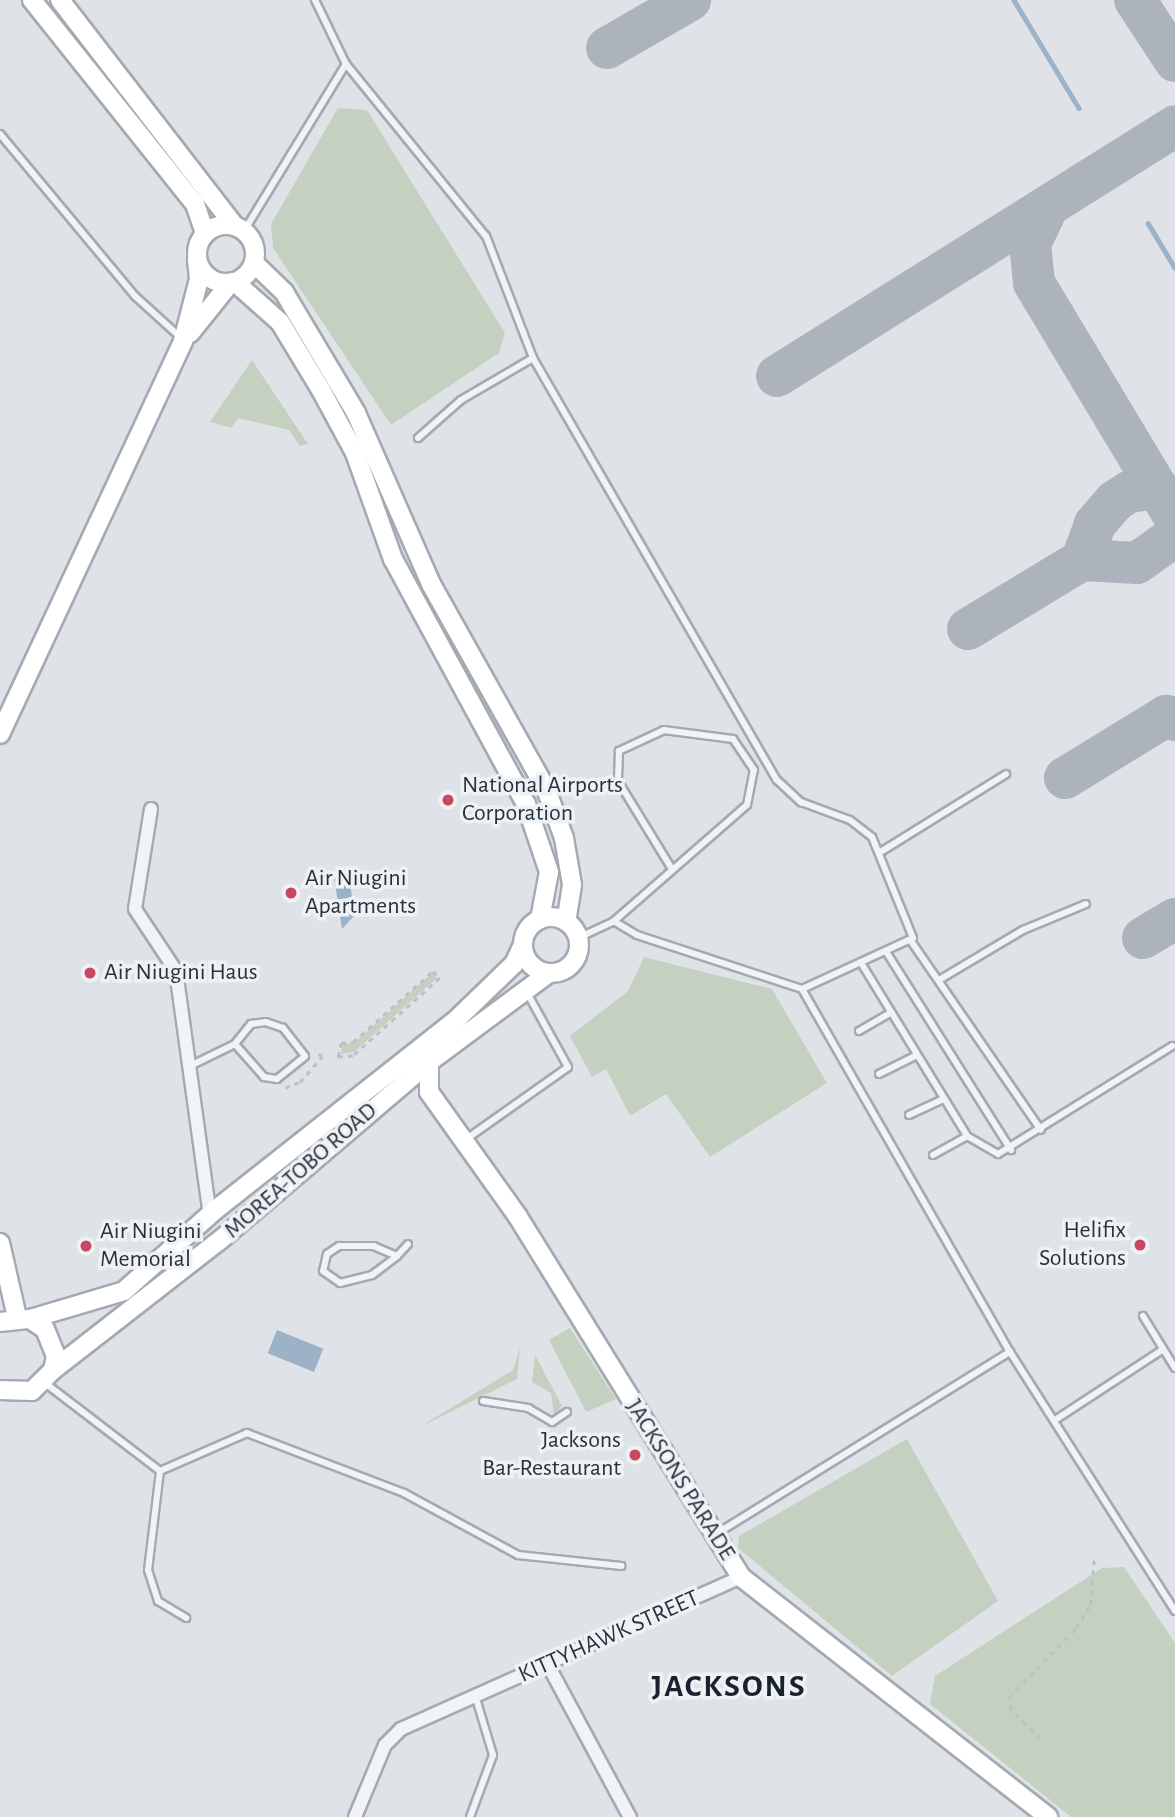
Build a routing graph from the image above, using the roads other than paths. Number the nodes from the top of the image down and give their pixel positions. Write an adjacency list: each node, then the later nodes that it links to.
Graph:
1 (32, 0): 7 (main road)
2 (60, 0): 6 (main road)
3 (315, 0): 4 (lane)
4 (346, 64): 6 (lane); 12 (lane)
5 (0, 134): 11 (lane)
6 (239, 228): 7 (main road); 9 (main road)
7 (205, 233): 8 (main road)
8 (197, 260): 10 (main road); 11 (main road)
9 (254, 263): 10 (main road); 22 (main road)
10 (233, 283): 11 (main road); 20 (main road)
11 (183, 341): 14 (main road)
12 (533, 358): 13 (lane); 17 (lane)
13 (418, 438)
14 (0, 734)
15 (1006, 774): 17 (lane)
16 (151, 809): 38 (street)
17 (882, 851): 24 (lane)
18 (672, 869): 18 (lane); 21 (lane)
19 (1086, 904): 29 (lane)
20 (540, 919): 22 (main road); 25 (main road)
21 (614, 920): 23 (lane); 31 (lane)
22 (566, 921): 23 (main road)
23 (578, 938): 28 (main road)
24 (911, 941): 26 (lane); 29 (lane)
25 (522, 947): 28 (main road); 49 (main road, MOREA-TOBO ROAD)
26 (887, 953): 27 (lane); 47 (lane)
27 (863, 966): 31 (lane); 32 (lane)
28 (549, 973): 30 (main road, MOREA-TOBO ROAD)
29 (939, 980): 44 (lane)
30 (525, 989): 37 (main road, MOREA-TOBO ROAD); 46 (lane)
31 (802, 989): 57 (lane)
32 (890, 1013): 33 (lane); 36 (lane)
33 (859, 1031)
34 (235, 1045): 34 (lane); 38 (lane)
35 (1172, 1046): 44 (lane)
36 (917, 1055): 39 (lane); 42 (lane)
37 (429, 1062): 40 (main road, MOREA-TOBO ROAD); 41 (main road)
38 (190, 1066): 49 (street)
39 (879, 1074)
40 (396, 1090): 41 (main road); 59 (main road, MOREA-TOBO ROAD)
41 (429, 1092): 46 (main road, JACKSONS PARADE)
42 (943, 1099): 43 (lane); 45 (lane)
43 (909, 1115)
44 (1041, 1130): 47 (lane)
45 (967, 1136): 47 (lane); 48 (lane)
46 (464, 1141): 66 (main road, JACKSONS PARADE)
47 (1011, 1150)
48 (933, 1155)
49 (210, 1215): 55 (main road, MOREA-TOBO ROAD)
50 (0, 1242): 53 (main road)
51 (408, 1244): 52 (lane)
52 (397, 1256): 52 (lane)
53 (1, 1279): 55 (main road)
54 (1143, 1316): 56 (lane)
55 (16, 1319): 59 (main road)
56 (1162, 1350): 58 (lane); 64 (lane)
57 (1010, 1352): 64 (lane); 66 (lane)
58 (1175, 1368)
59 (49, 1377): 60 (main road, MOREA-TOBO ROAD); 65 (lane)
60 (9, 1392): 62 (main road)
61 (483, 1401): 63 (lane)
62 (0, 1402)
63 (568, 1412)
64 (1055, 1420): 69 (lane)
65 (160, 1471): 67 (lane); 70 (lane)
66 (712, 1537): 68 (main road, JACKSONS PARADE)
67 (621, 1566)
68 (741, 1577): 71 (street, KITTYHAWK STREET); 76 (main road, JACKSONS PARADE)
69 (1175, 1611)
70 (186, 1618)
71 (548, 1665): 72 (street, KITTYHAWK STREET); 75 (street)
72 (475, 1695): 73 (street, KITTYHAWK STREET); 74 (lane)
73 (355, 1817)
74 (470, 1817)
75 (630, 1817)
76 (1048, 1817)

